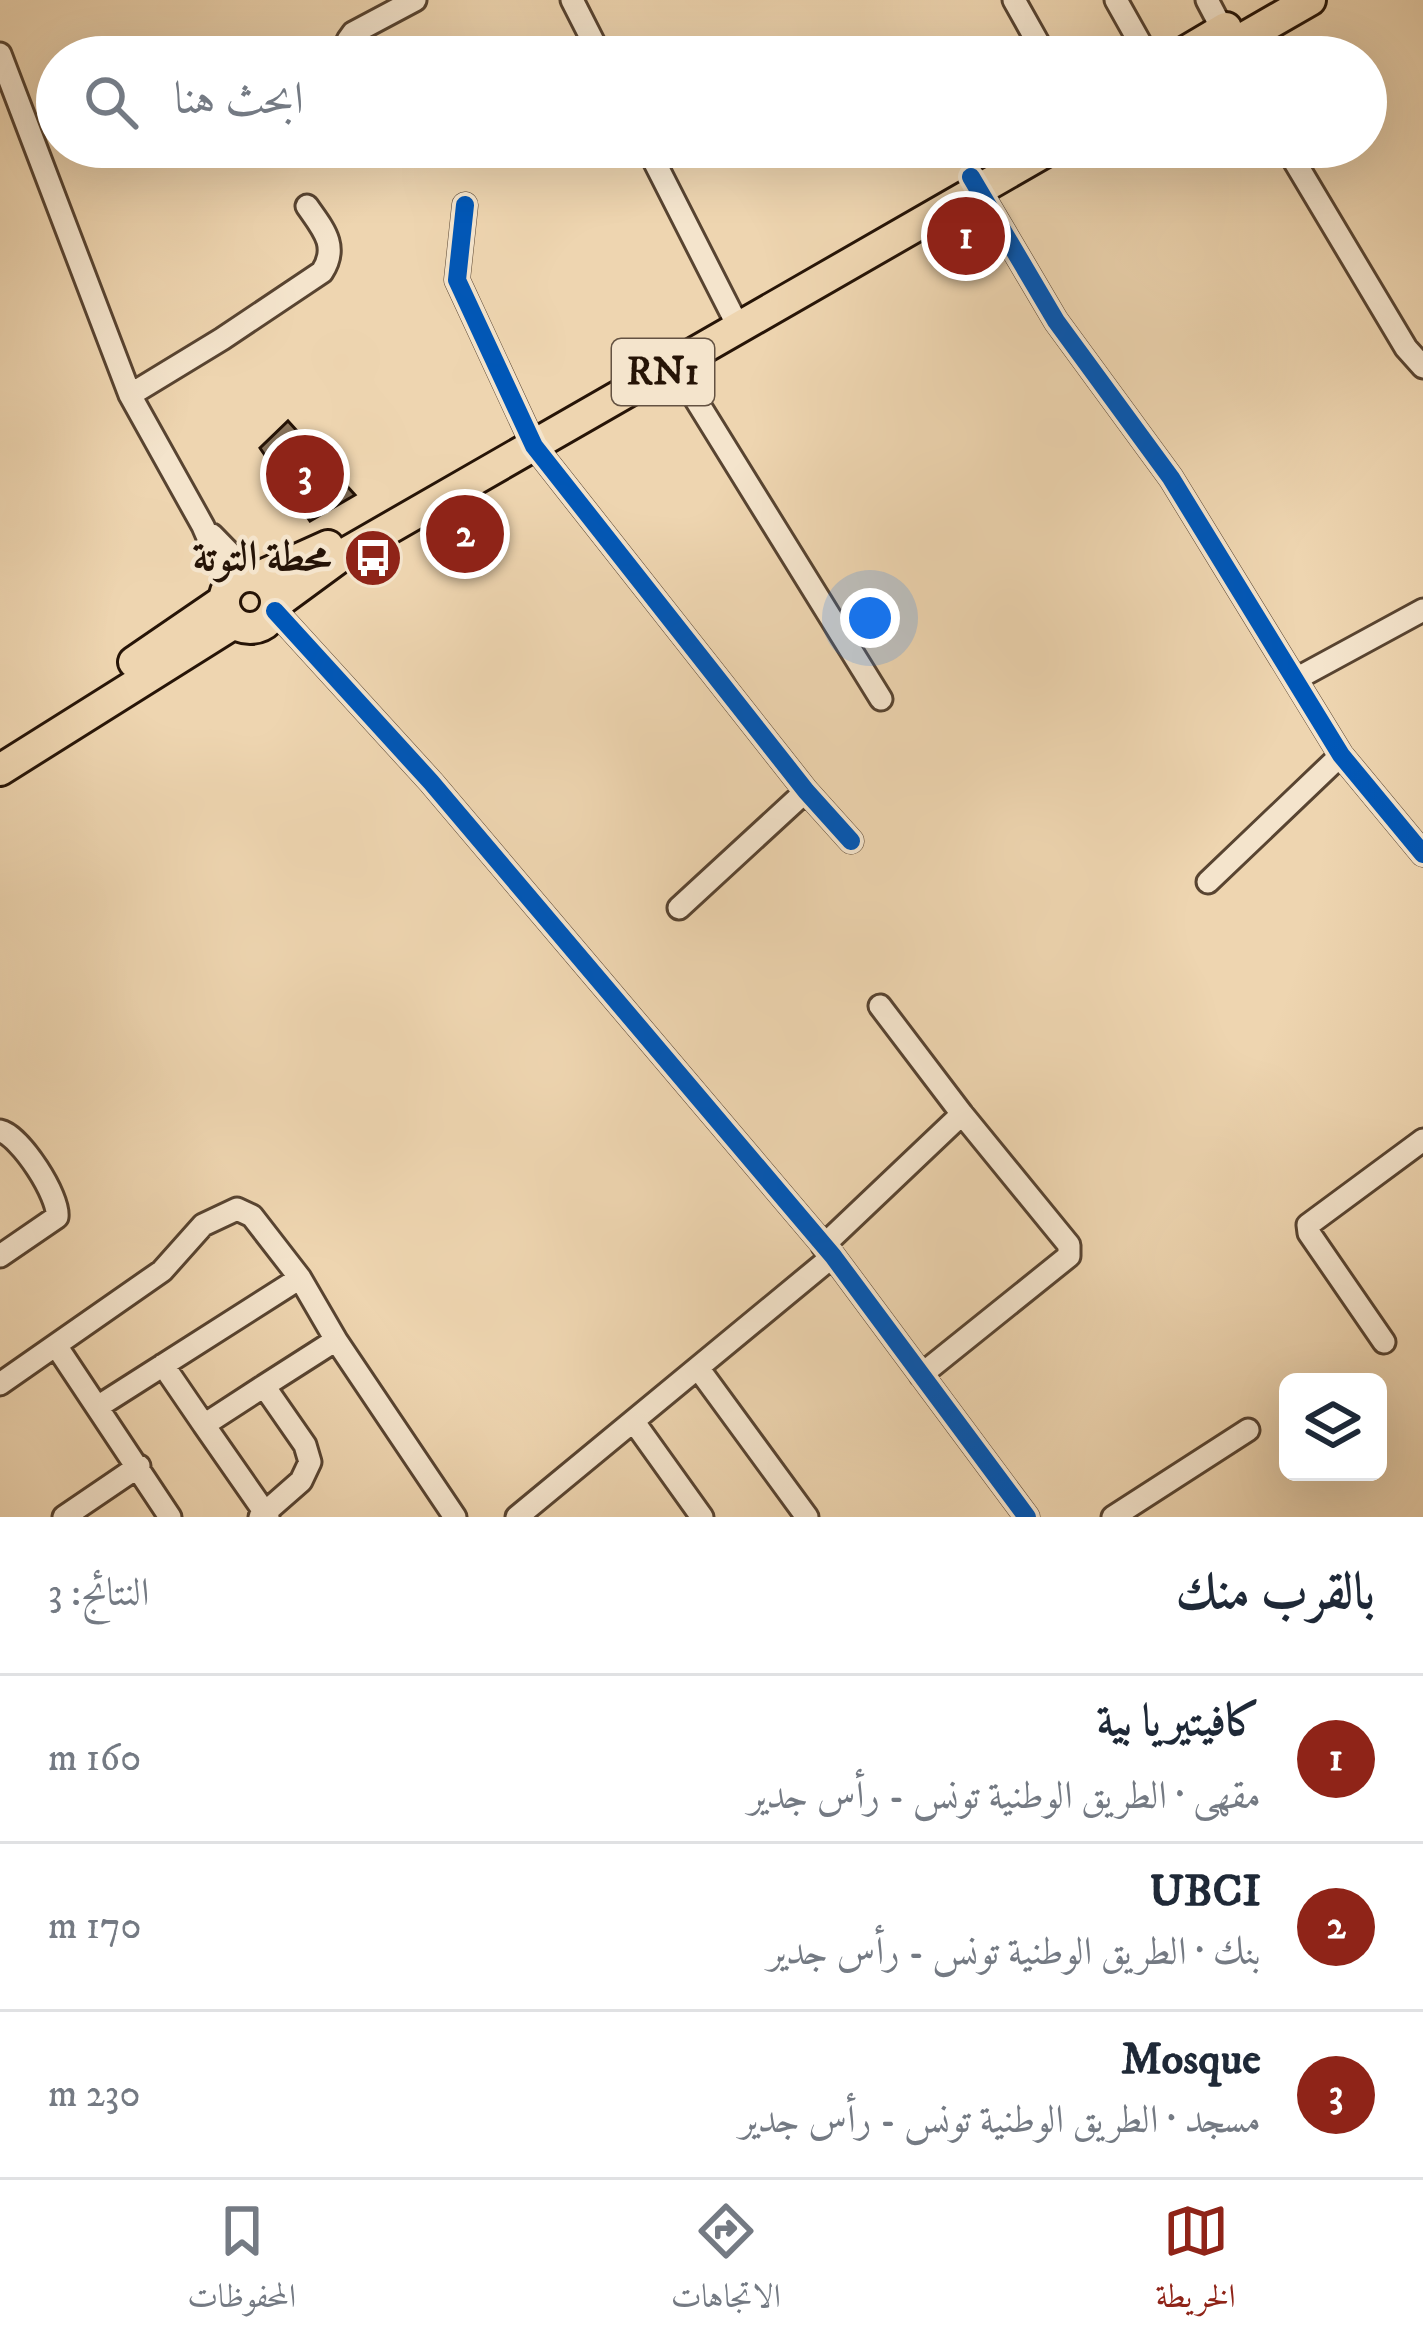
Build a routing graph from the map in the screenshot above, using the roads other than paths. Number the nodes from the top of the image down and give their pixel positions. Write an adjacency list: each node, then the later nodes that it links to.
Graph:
1 (415, 0): 8 (street)
2 (572, 0): 9 (street)
3 (1014, 0): 10 (street)
4 (1116, 0): 11 (street)
5 (1208, 0): 12 (street)
6 (1272, 0): 13 (highway)
7 (1310, 0): 14 (highway)
8 (350, 36)
9 (590, 36)
10 (1034, 36)
11 (1136, 36)
12 (1222, 36)
13 (1237, 36)
14 (1246, 36)
15 (0, 54): 16 (street)
16 (8, 97): 17 (street)
17 (36, 165)
18 (37, 168): 29 (street)
19 (658, 168): 26 (street)
20 (993, 168): 23 (highway, RN1)
21 (1008, 168): 23 (highway, RN1)
22 (1299, 168): 28 (street)
23 (975, 183): 26 (highway, RN1); 34 (street)
24 (465, 205): 30 (street)
25 (307, 206): 29 (street)
26 (735, 322): 27 (highway, RN1); 30 (highway, RN1)
27 (675, 366): 30 (highway, RN1); 35 (street)
28 (1423, 367)
29 (130, 395): 31 (street)
30 (530, 439): 31 (highway, RN1); 32 (highway, RN1); 39 (street)
31 (239, 592): 32 (highway); 32 (highway, RN1); 36 (highway, RN1); 38 (highway, RN1)
32 (276, 607): 48 (street)
33 (1423, 610): 34 (street)
34 (1296, 680): 37 (street)
35 (881, 699)
36 (0, 750)
37 (1341, 755): 41 (street); 42 (street)
38 (0, 770)
39 (806, 791): 40 (street); 43 (street)
40 (851, 842)
41 (1423, 854)
42 (1208, 882)
43 (679, 908)
44 (880, 1006): 45 (street)
45 (962, 1114): 48 (street); 56 (street)
46 (0, 1130): 49 (street)
47 (1423, 1139): 52 (street)
48 (828, 1251): 55 (street); 56 (street)
49 (0, 1256)
50 (300, 1278): 51 (street); 53 (street); 54 (street)
51 (336, 1340): 58 (street); 67 (street)
52 (1384, 1342)
53 (57, 1347): 57 (street); 59 (street)
54 (163, 1365): 59 (street); 61 (street)
55 (698, 1368): 60 (street); 70 (street)
56 (921, 1375): 71 (street)
57 (0, 1384)
58 (264, 1386): 61 (street); 64 (street)
59 (99, 1406): 63 (street)
60 (634, 1422): 68 (street); 69 (street)
61 (204, 1425): 64 (street)
62 (1248, 1430): 72 (street)
63 (139, 1466): 65 (street); 66 (street)
64 (265, 1516)
65 (64, 1517)
66 (170, 1517)
67 (454, 1517)
68 (517, 1517)
69 (702, 1517)
70 (807, 1517)
71 (1027, 1517)
72 (1113, 1517)

